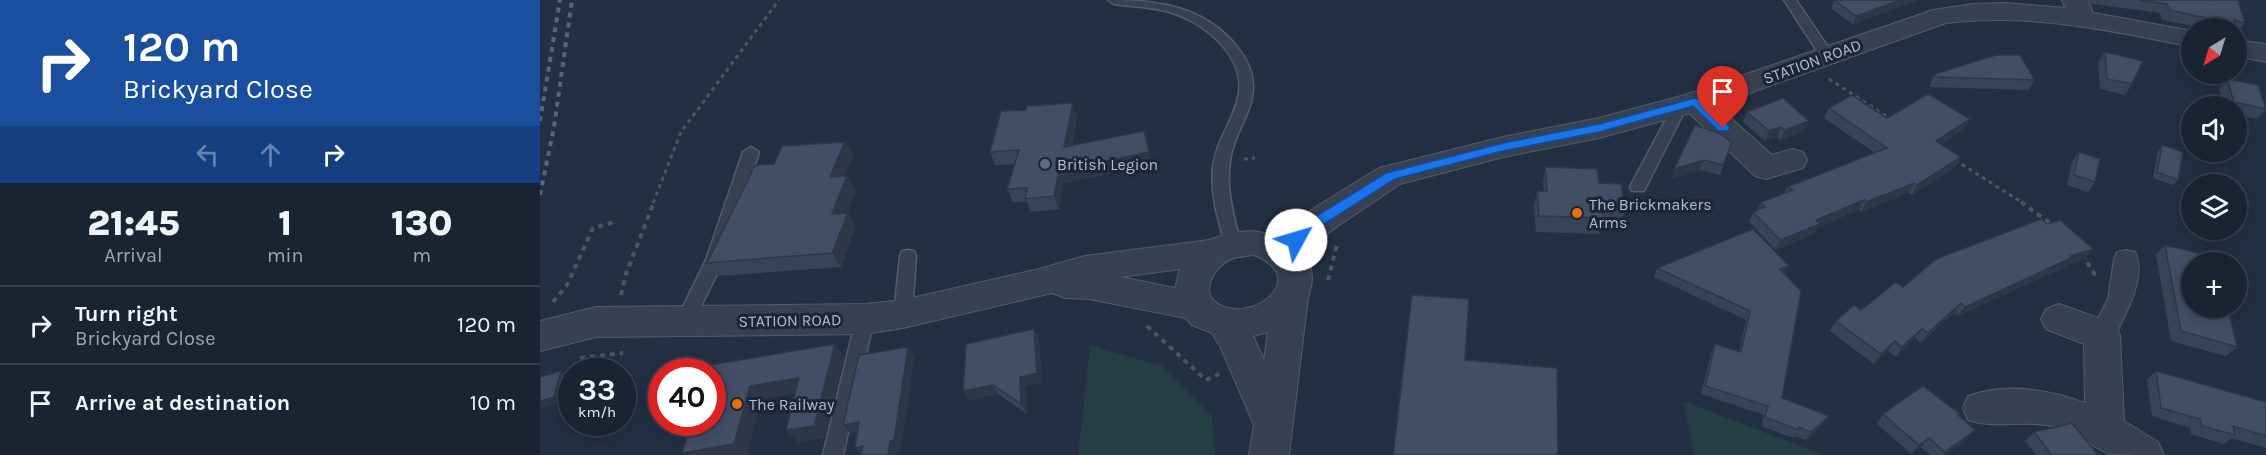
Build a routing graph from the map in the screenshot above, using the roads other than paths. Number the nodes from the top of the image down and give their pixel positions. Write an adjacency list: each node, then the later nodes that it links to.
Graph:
1 (1114, 0): 12 (lane)
2 (1790, 0): 7 (lane)
3 (2079, 9): 4 (street, STATION ROAD); 7 (street, STATION ROAD)
4 (2181, 36)
5 (2247, 50): 6 (street)
6 (2266, 53)
7 (1816, 60): 8 (street, STATION ROAD)
8 (1688, 104): 10 (street); 11 (lane); 13 (street, STATION ROAD)
9 (751, 152): 22 (lane)
10 (1770, 167)
11 (1638, 187)
12 (1223, 248): 13 (street, STATION ROAD); 16 (street, STATION ROAD); 19 (street)
13 (1282, 251): 17 (street)
14 (908, 256): 18 (lane)
15 (2126, 260): 23 (street)
16 (1039, 283): 18 (street, STATION ROAD); 19 (street, STATION ROAD)
17 (1291, 299): 19 (street, STATION ROAD); 27 (street)
18 (903, 314): 20 (street, STATION ROAD)
19 (1210, 315): 27 (street)
20 (865, 319): 22 (street, STATION ROAD); 28 (lane)
21 (2059, 319): 23 (street)
22 (685, 321): 24 (street, STATION ROAD)
23 (2106, 327): 26 (street)
24 (540, 336)
25 (1982, 408): 26 (street)
26 (2105, 429): 29 (street)
27 (1271, 439)
28 (833, 455)
29 (2144, 455)

